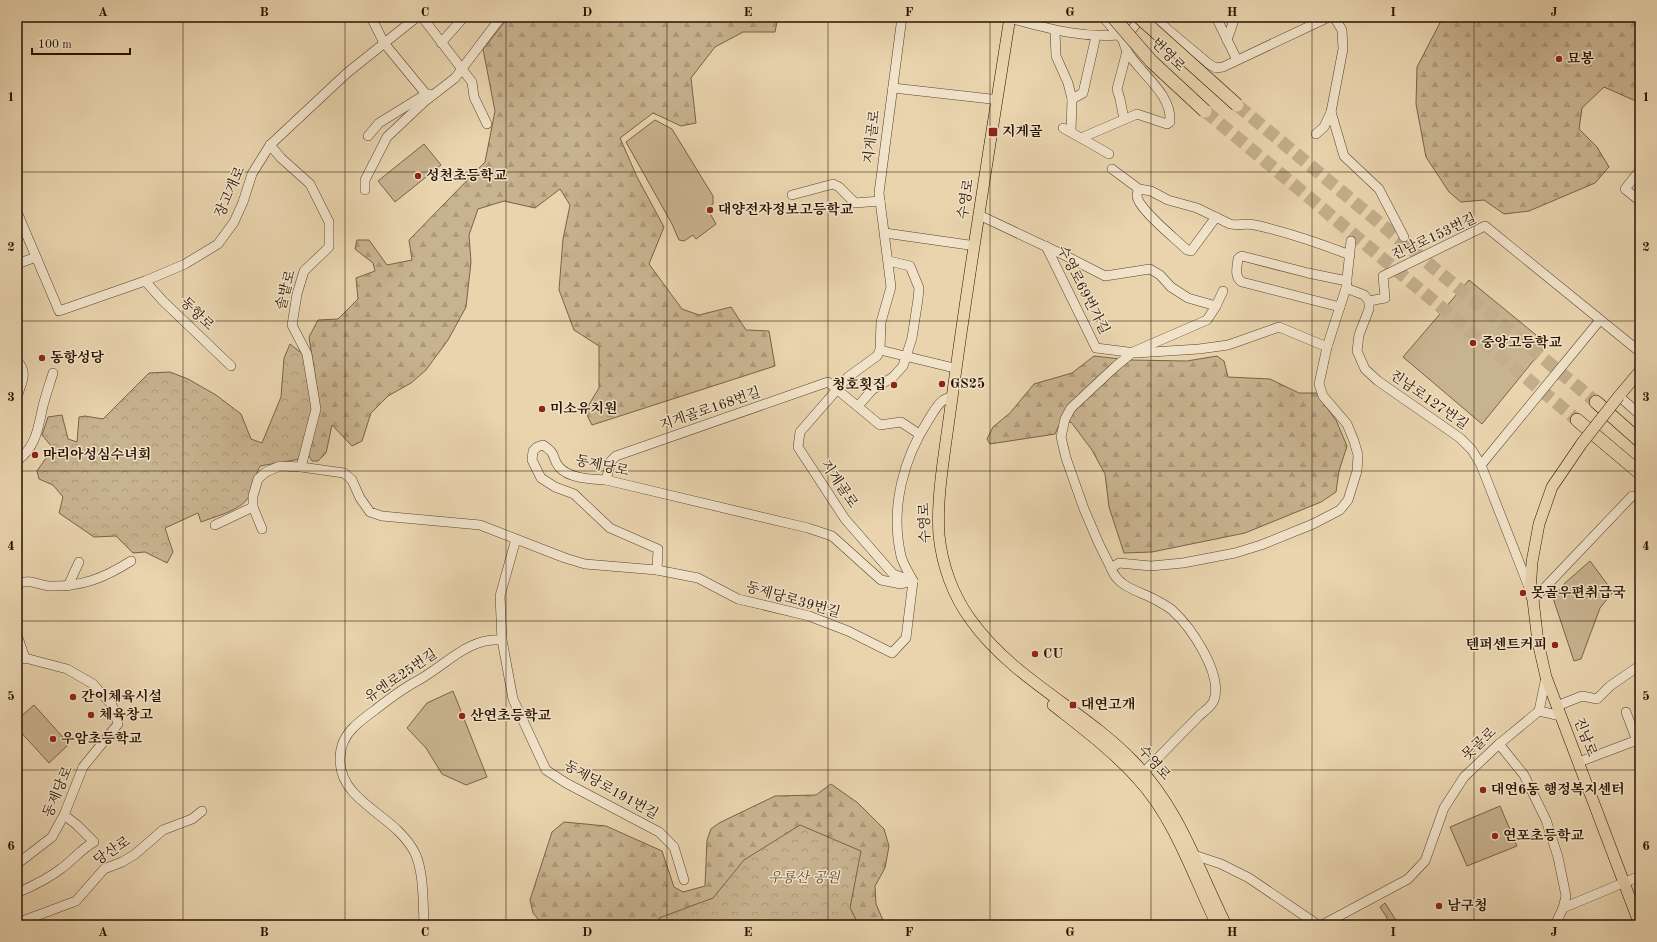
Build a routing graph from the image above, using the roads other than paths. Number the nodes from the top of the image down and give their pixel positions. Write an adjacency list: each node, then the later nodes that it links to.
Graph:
1 (371, 17): 20 (street)
2 (417, 17): 20 (street, 장고개로)
3 (422, 17): 21 (street)
4 (464, 17): 21 (street)
5 (501, 17): 24 (street)
6 (902, 17): 25 (street, 지게골로)
7 (1007, 17): 16 (street); 27 (main road, 수영로); 47 (main road, 수영로)
8 (1103, 17): 18 (street)
9 (1113, 17): 30 (highway, 번영로, bridge)
10 (1141, 17): 18 (street); 29 (highway, 번영로, bridge)
11 (1153, 17): 23 (street)
12 (1216, 17): 19 (street)
13 (1235, 17): 19 (street)
14 (1329, 17): 23 (street)
15 (1334, 17): 31 (street)
16 (1055, 31): 17 (street); 28 (street)
17 (1096, 36): 18 (street); 28 (street)
18 (1120, 37): 22 (street)
19 (1227, 40): 23 (street)
20 (384, 43): 26 (street); 37 (street, 장고개로)
21 (441, 43): 24 (street)
22 (1127, 51): 32 (street); 32 (street)
23 (1237, 60)
24 (461, 69): 26 (street); 33 (street)
25 (893, 88): 27 (street); 44 (street, 지게골로)
26 (429, 94): 35 (street); 42 (street)
27 (991, 99): 52 (main road, 수영로)
28 (1072, 99): 36 (street)
29 (1237, 105)
30 (1206, 111)
31 (1331, 112): 34 (street); 50 (street)
32 (1124, 119): 36 (street)
33 (487, 124)
34 (1316, 134)
35 (368, 136)
36 (1081, 138): 38 (street)
37 (270, 145): 58 (street, 장고개로); 87 (street, 솔밭로)
38 (1110, 154)
39 (1112, 169): 41 (street)
40 (1640, 170): 45 (street)
41 (1139, 189): 48 (street); 48 (street)
42 (365, 190)
43 (792, 195): 44 (street)
44 (880, 201): 49 (street, 지게골로)
45 (1640, 201)
46 (17, 212): 55 (street, 장고개로)
47 (979, 215): 53 (street); 78 (main road, 수영로)
48 (1216, 217): 54 (street)
49 (886, 233): 52 (street); 56 (street, 지게골로)
50 (1404, 237)
51 (1351, 241): 54 (street)
52 (969, 245): 72 (main road, 수영로)
53 (1046, 246): 62 (street); 67 (street, 수영로69번가길)
54 (1350, 255): 59 (street)
55 (36, 257): 57 (street); 58 (street, 장고개로)
56 (889, 261): 66 (street, 지게골로); 69 (street)
57 (17, 264)
58 (145, 281): 71 (street, 동항로)
59 (1347, 284): 61 (street); 63 (street); 63 (street)
60 (1223, 291): 62 (street)
61 (1369, 301): 64 (street, 진남로153번길); 86 (street, 진남로127번길)
62 (1216, 306): 67 (street)
63 (1340, 307): 65 (street)
64 (1600, 320): 68 (street, 진남로153번길); 86 (street)
65 (1327, 347): 67 (street, 수영로69번가길); 97 (street)
66 (880, 350): 69 (street); 75 (street, 지게골로)
67 (1134, 352): 97 (street)
68 (1640, 352)
69 (906, 357): 72 (street); 80 (street)
70 (17, 361): 77 (street)
71 (231, 366)
72 (950, 368): 78 (main road, 수영로)
73 (1640, 371): 76 (main road)
74 (53, 372): 85 (street)
75 (837, 390): 80 (street); 89 (street, 지게골로168번길); 99 (street, 지게골로)
76 (1619, 396): 81 (street); 102 (main road, 진남로, bridge)
77 (17, 397)
78 (949, 397): 83 (street); 116 (main road, 수영로); 119 (main road, 수영로)
79 (1596, 402): 84 (highway)
80 (858, 406): 83 (street)
81 (1640, 415)
82 (1577, 420): 88 (highway)
83 (919, 434): 99 (street)
84 (1640, 441)
85 (17, 461)
86 (1481, 465): 102 (street, 진남로127번길)
87 (301, 467): 91 (street); 94 (street)
88 (1640, 473)
89 (606, 480): 98 (street, 동제당로); 99 (street, 동제당로)
90 (1632, 496): 102 (street)
91 (253, 507): 92 (street); 93 (street)
92 (215, 525)
93 (262, 528)
94 (516, 539): 98 (street); 104 (street, 동제당로191번길)
95 (131, 561): 100 (street)
96 (79, 562): 100 (street)
97 (1111, 568): 116 (street)
98 (656, 570): 99 (street, 동제당로39번길)
99 (913, 581)
100 (68, 586): 101 (street)
101 (17, 589)
102 (1531, 595): 108 (main road, 진남로)
103 (17, 635): 106 (street)
104 (502, 640): 123 (street, 동제당로191번길); 128 (street, 유엔로25번길)
105 (17, 651): 106 (street)
106 (21, 659): 118 (street, 동제당로)
107 (1639, 666): 109 (street)
108 (1546, 677): 109 (main road, 진남로); 110 (street)
109 (1557, 706): 112 (main road, 진남로)
110 (1539, 710): 112 (street); 114 (street, 못골로)
111 (1626, 712): 113 (street)
112 (1561, 716): 115 (main road, 진남로)
113 (1639, 743): 115 (street)
114 (1498, 744): 126 (street); 132 (street, 못골로)
115 (1579, 762): 124 (main road, 진남로)
116 (1144, 772): 120 (main road, 수영로)
117 (202, 811): 127 (street, 당산로)
118 (64, 815): 121 (street, 동제당로); 125 (street)
119 (1181, 847): 120 (street); 129 (main road, 수영로)
120 (1193, 855): 130 (main road, 수영로); 131 (street)
121 (17, 864)
122 (1640, 876): 124 (street)
123 (684, 880)
124 (1624, 882): 126 (street); 134 (main road, 진남로)
125 (17, 893)
126 (1563, 908): 133 (street)
127 (17, 924)
128 (424, 925)
129 (1217, 925)
130 (1226, 925)
131 (1318, 925)
132 (1322, 925)
133 (1555, 925)
134 (1640, 925)

